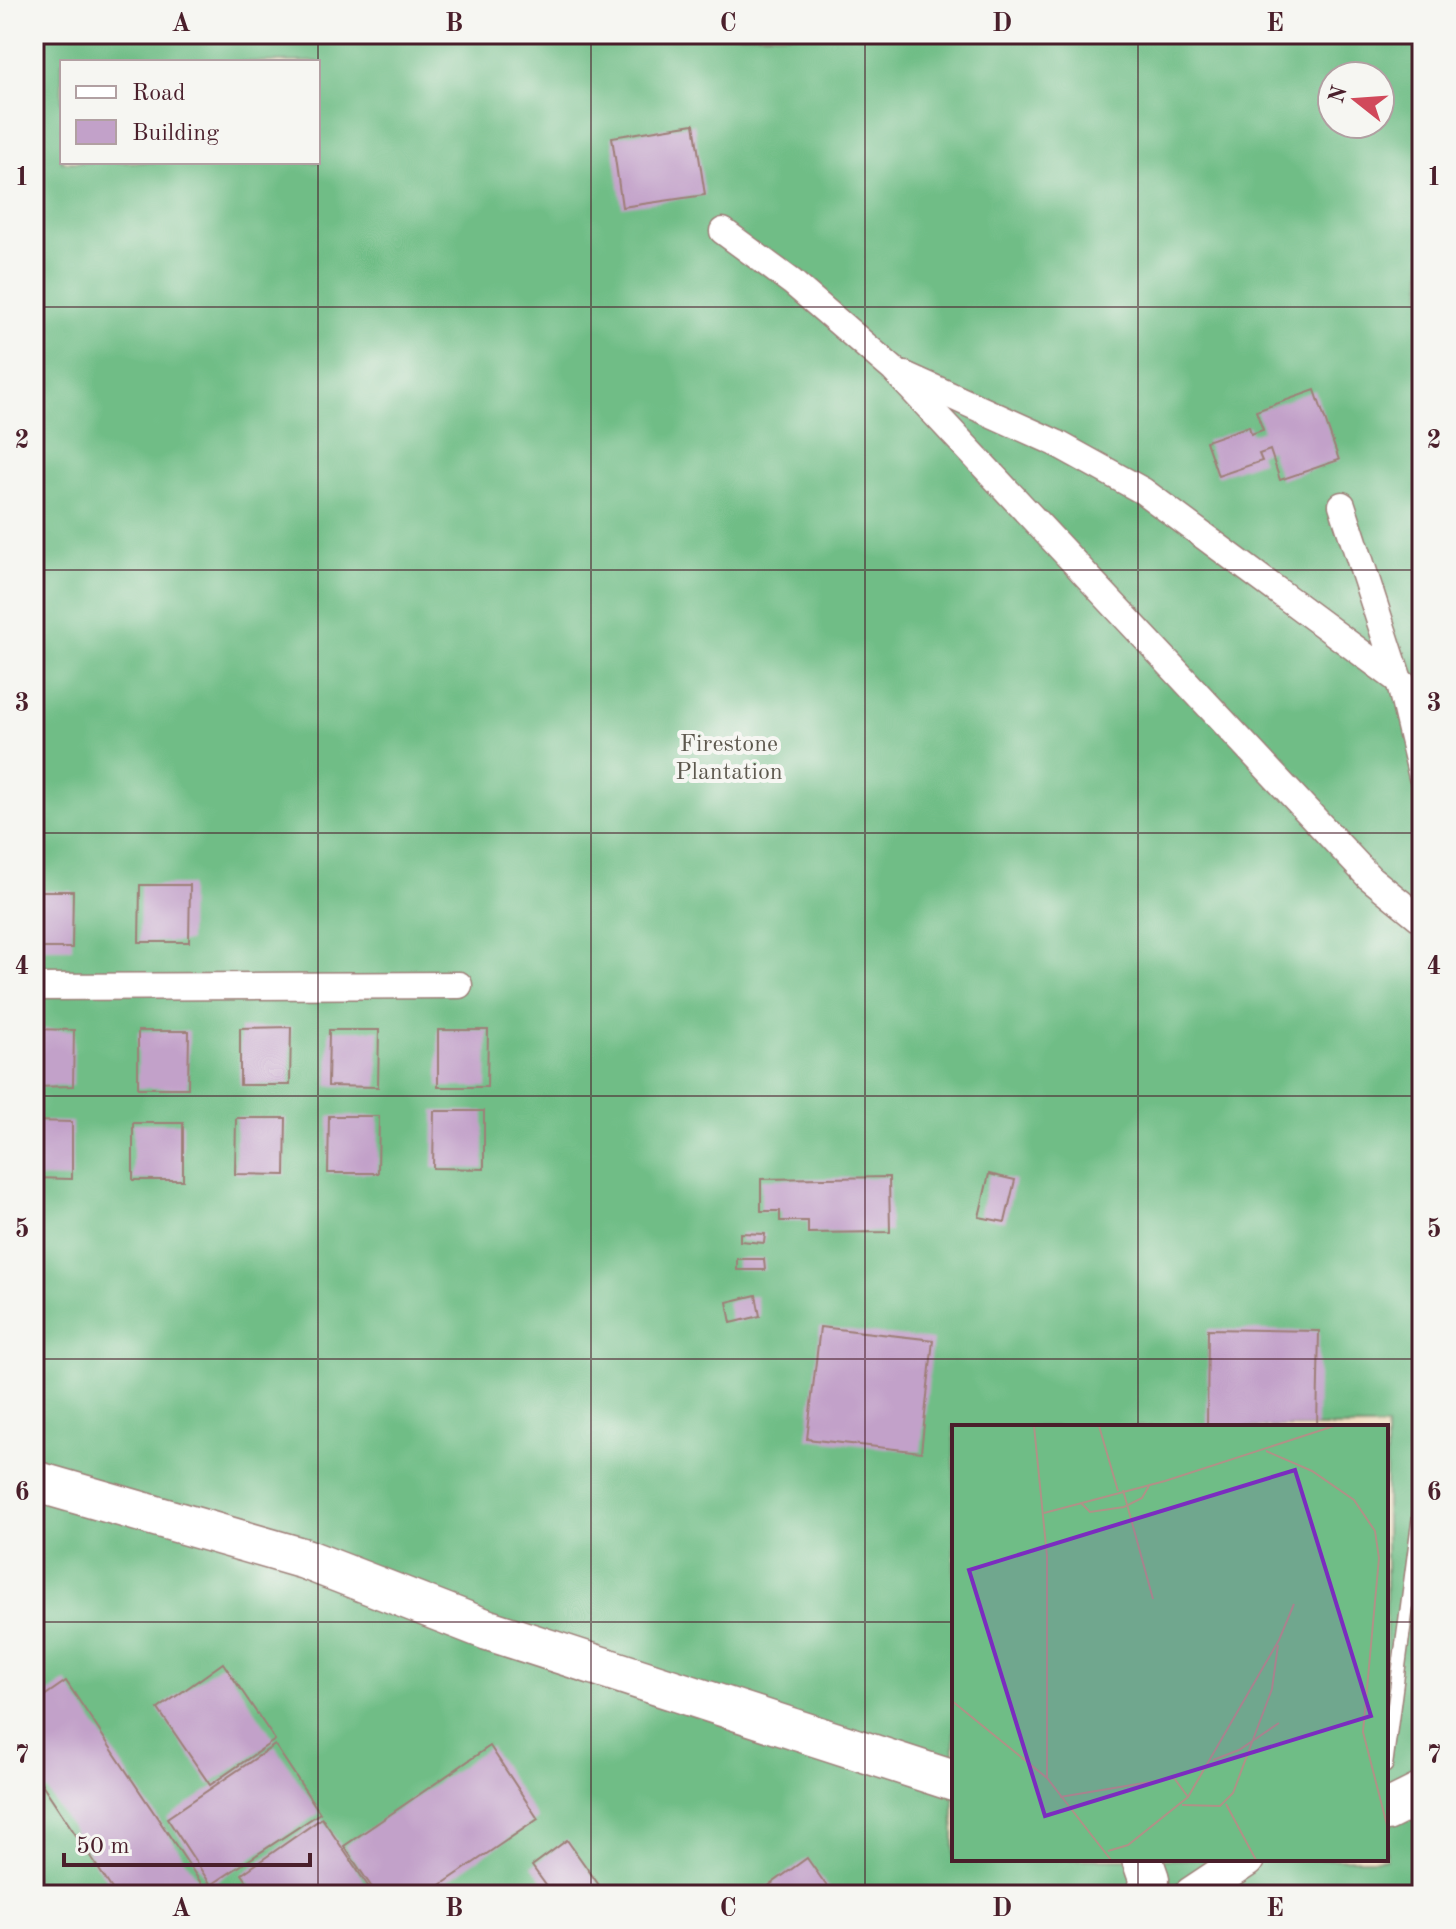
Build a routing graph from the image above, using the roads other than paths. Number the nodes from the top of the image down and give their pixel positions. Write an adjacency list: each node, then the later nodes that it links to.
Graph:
1 (723, 231): 2 (street)
2 (894, 370): 4 (street); 8 (street)
3 (1342, 505): 4 (street)
4 (1399, 680): 5 (street); 6 (street)
5 (1422, 698)
6 (1422, 770): 7 (street)
7 (1422, 777)
8 (1422, 920)
9 (459, 985): 10 (street)
10 (34, 987)
11 (34, 1481): 14 (main road)
12 (1422, 1492): 13 (lane)
13 (1388, 1751)
14 (952, 1780)
15 (1422, 1793): 16 (main road)
16 (1388, 1810)
17 (1143, 1861): 19 (main road)
18 (1243, 1861): 20 (main road)
19 (1147, 1895)
20 (1192, 1895)

